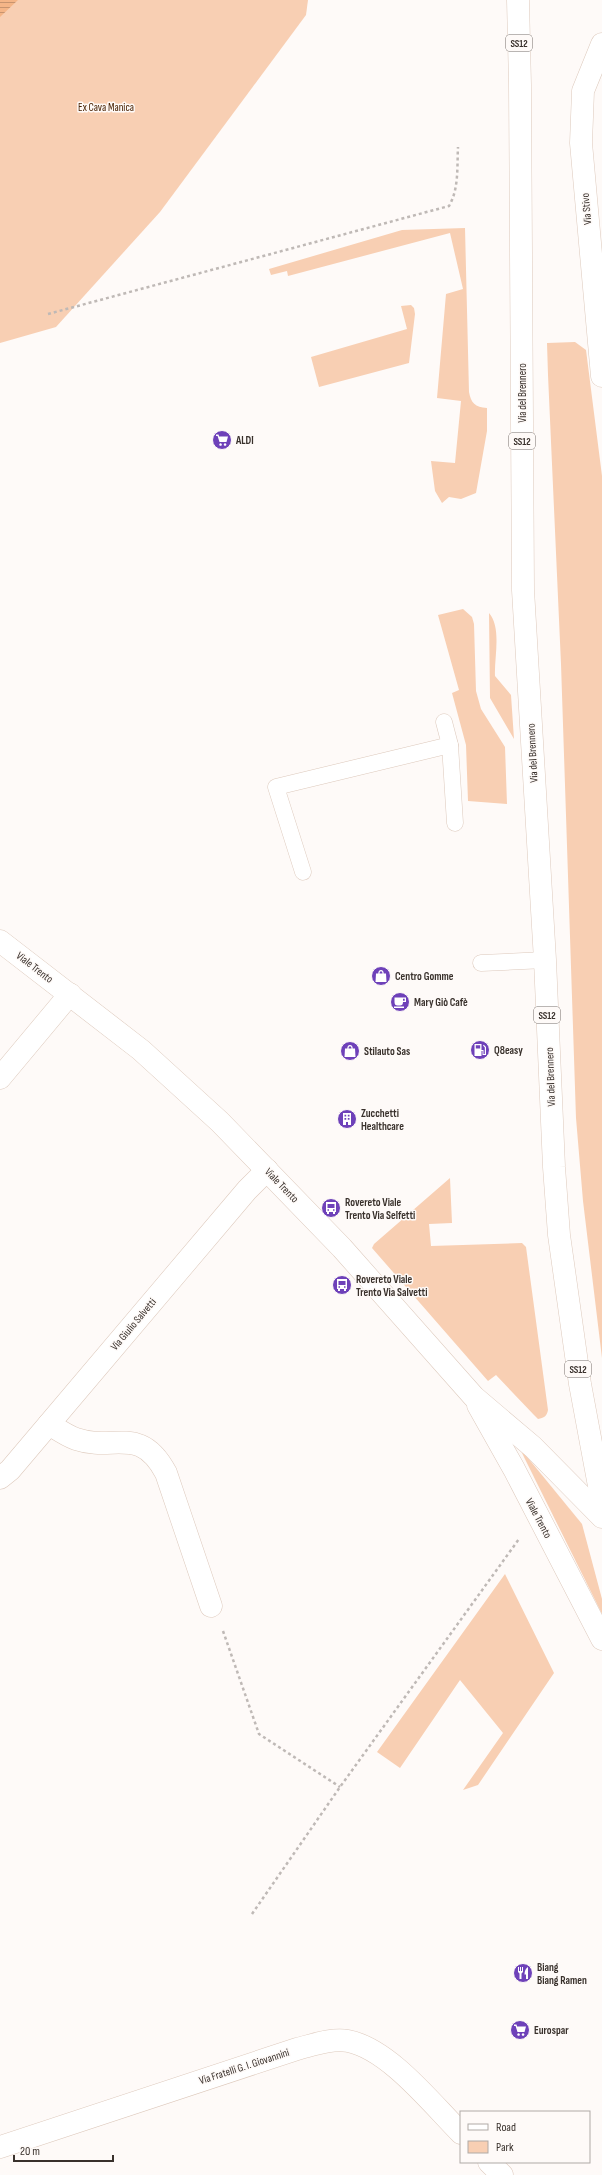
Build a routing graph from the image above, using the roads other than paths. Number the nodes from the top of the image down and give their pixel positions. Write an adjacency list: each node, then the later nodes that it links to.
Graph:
1 (518, 0): 9 (street, Via del Brennero / SS12)
2 (602, 44): 3 (street, Via Stivo)
3 (602, 376)
4 (444, 722): 5 (lane)
5 (450, 745): 6 (lane); 7 (lane)
6 (455, 822)
7 (302, 872)
8 (0, 940): 11 (street, Viale Trento)
9 (545, 960): 10 (lane); 17 (street, Via del Brennero / SS12)
10 (481, 963)
11 (70, 994): 12 (street); 13 (street, Viale Trento)
12 (0, 1078)
13 (267, 1170): 14 (street, Viale Trento); 15 (street, Via Giulio Salvetti)
14 (474, 1397): 18 (street, Viale Trento); 20 (street, Viale Trento)
15 (49, 1424): 16 (street, Via Giulio Salvetti); 19 (street)
16 (0, 1478)
17 (602, 1502)
18 (602, 1517)
19 (211, 1606)
20 (602, 1640)
21 (460, 2132): 22 (street, Via Fratelli G. I. Giovannini)
22 (0, 2147)
23 (490, 2163): 24 (street)
24 (502, 2175)

